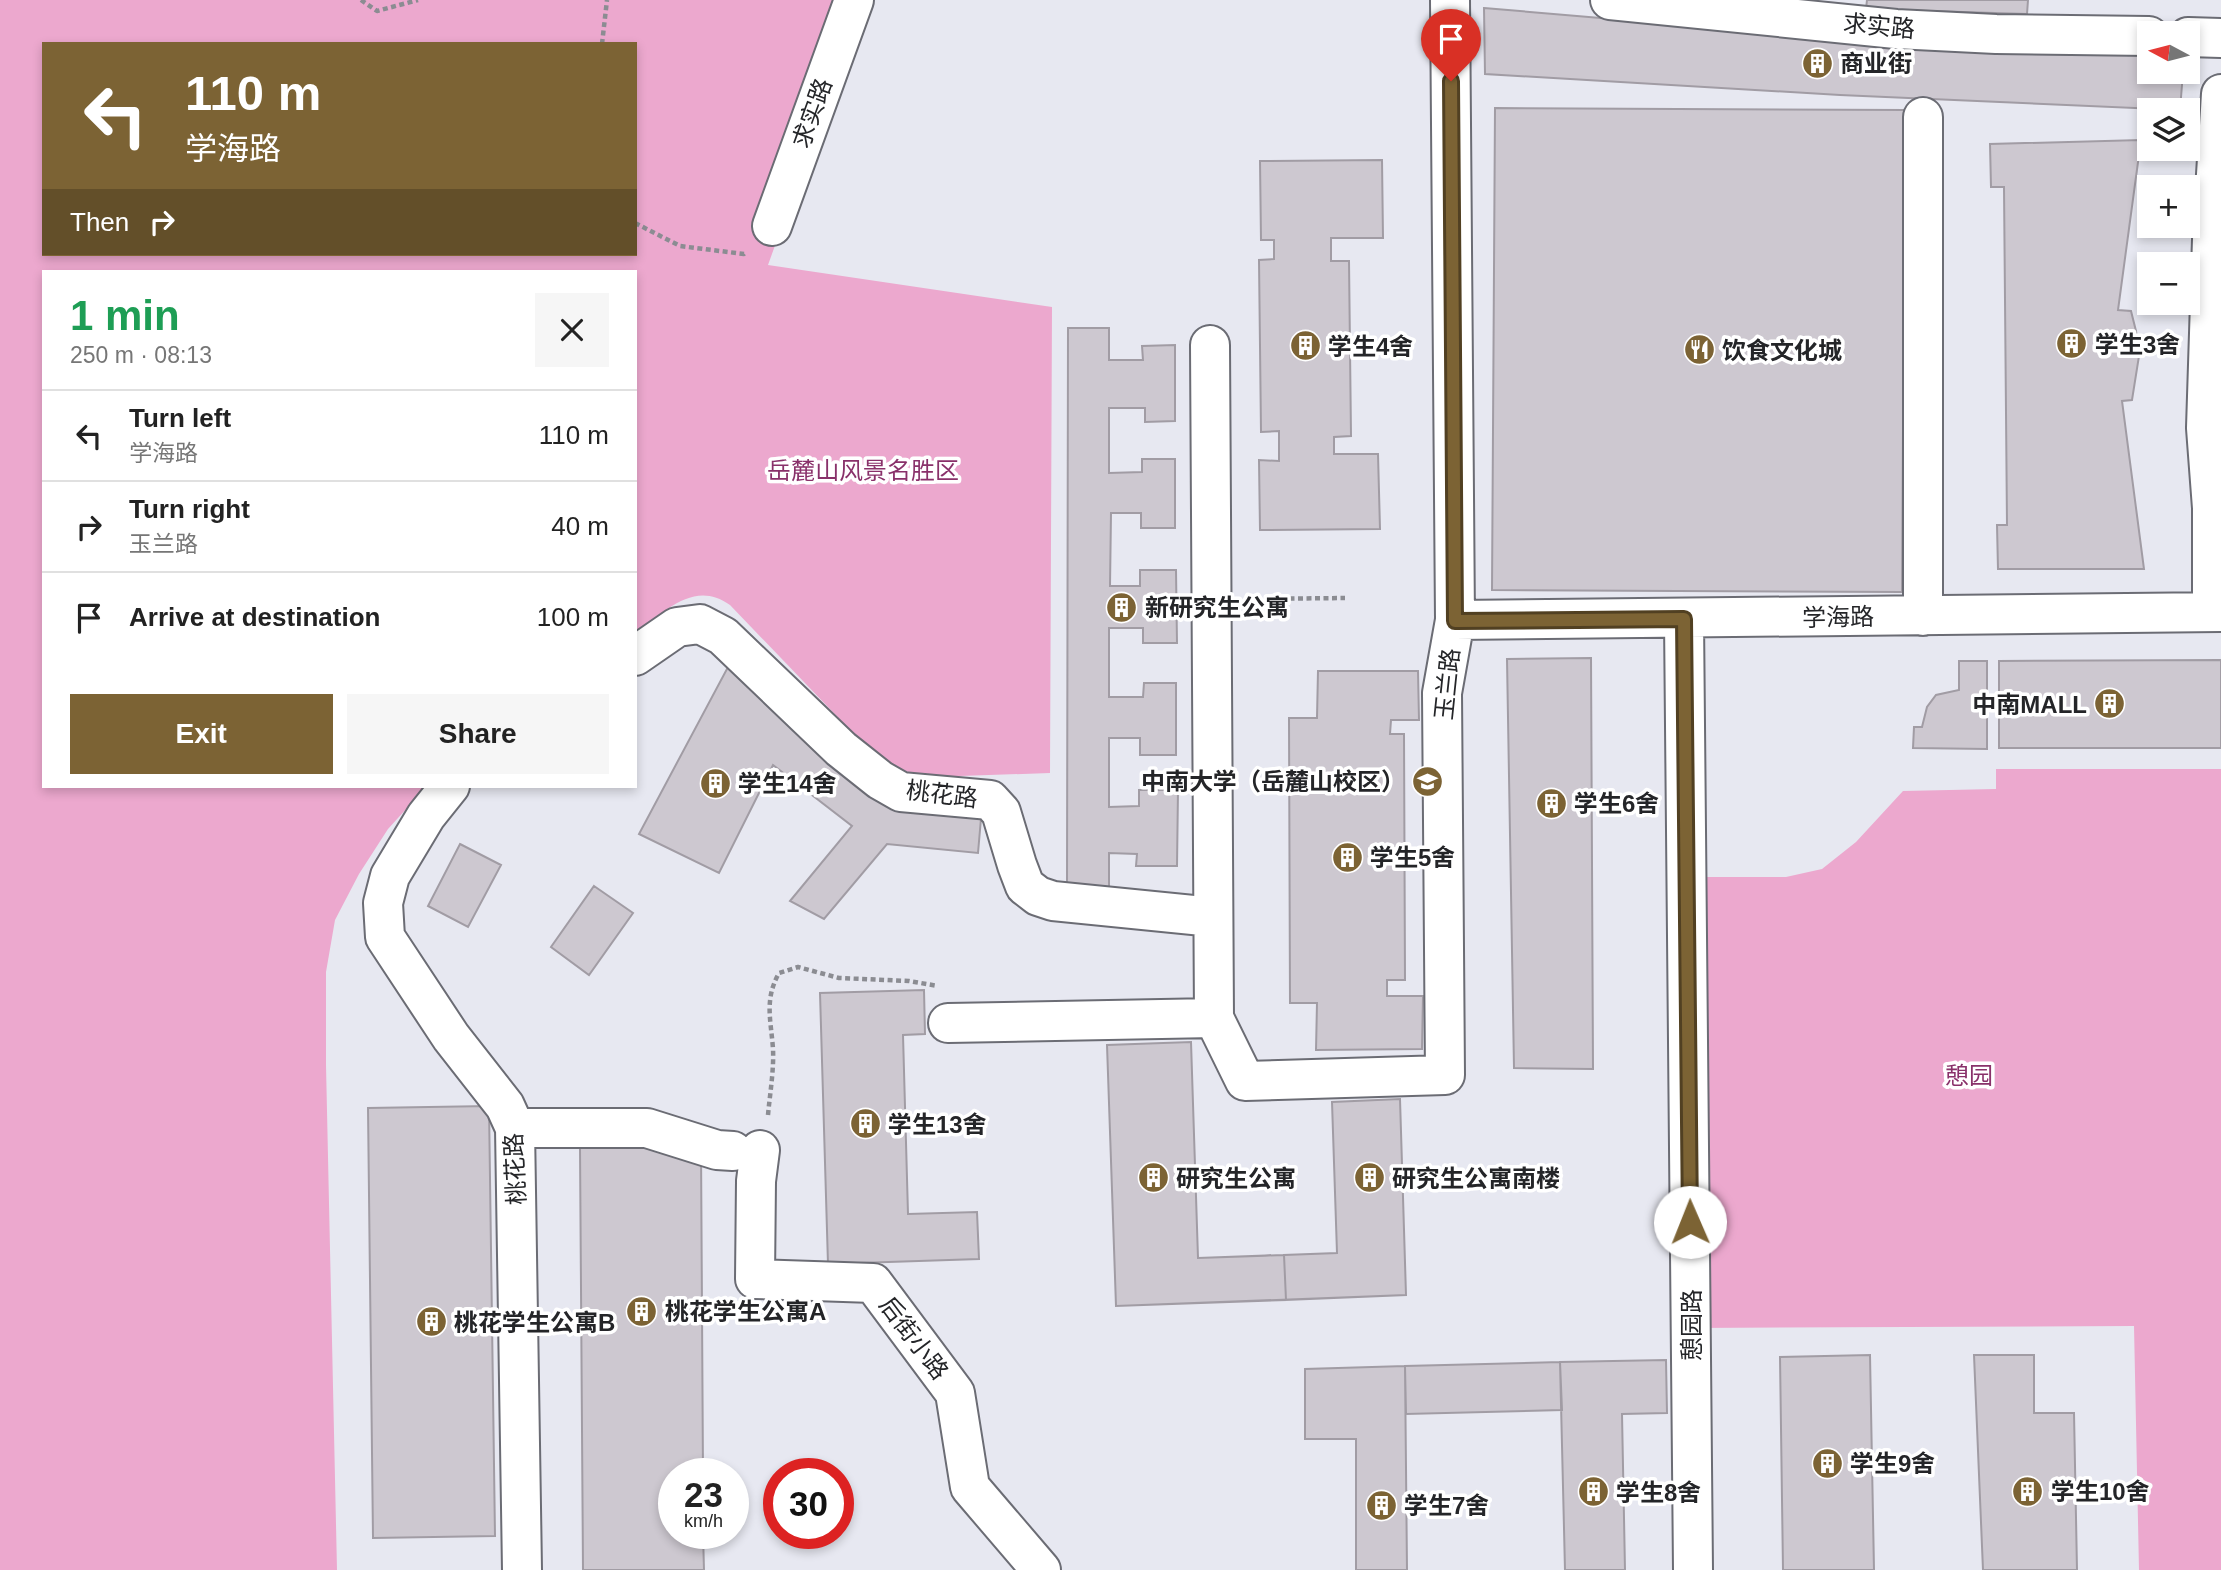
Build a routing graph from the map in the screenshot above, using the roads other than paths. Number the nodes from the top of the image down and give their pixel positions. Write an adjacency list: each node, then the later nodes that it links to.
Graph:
1 (854, 0): 9 (street, 求实路)
2 (1450, 0): 14 (street, 玉兰路)
3 (1610, 0): 4 (street, 求实路)
4 (2137, 36)
5 (2200, 37): 6 (street)
6 (2221, 38)
7 (2221, 94): 11 (street)
8 (1923, 117): 12 (street)
9 (772, 226)
10 (1210, 345): 17 (street)
11 (2216, 612): 12 (street, 学海路)
12 (1923, 616): 13 (street, 学海路)
13 (1684, 619): 14 (street, 学海路); 23 (street, 憩园路)
14 (1455, 621): 18 (street, 玉兰路)
15 (637, 655): 17 (street, 桃花路)
16 (448, 788): 20 (street, 桃花路)
17 (1213, 917): 18 (street)
18 (1214, 1018): 19 (street)
19 (966, 1022)
20 (515, 1128): 21 (street, 桃花路); 22 (street, 后街小路)
21 (522, 1570)
22 (1041, 1570)
23 (1693, 1570)

